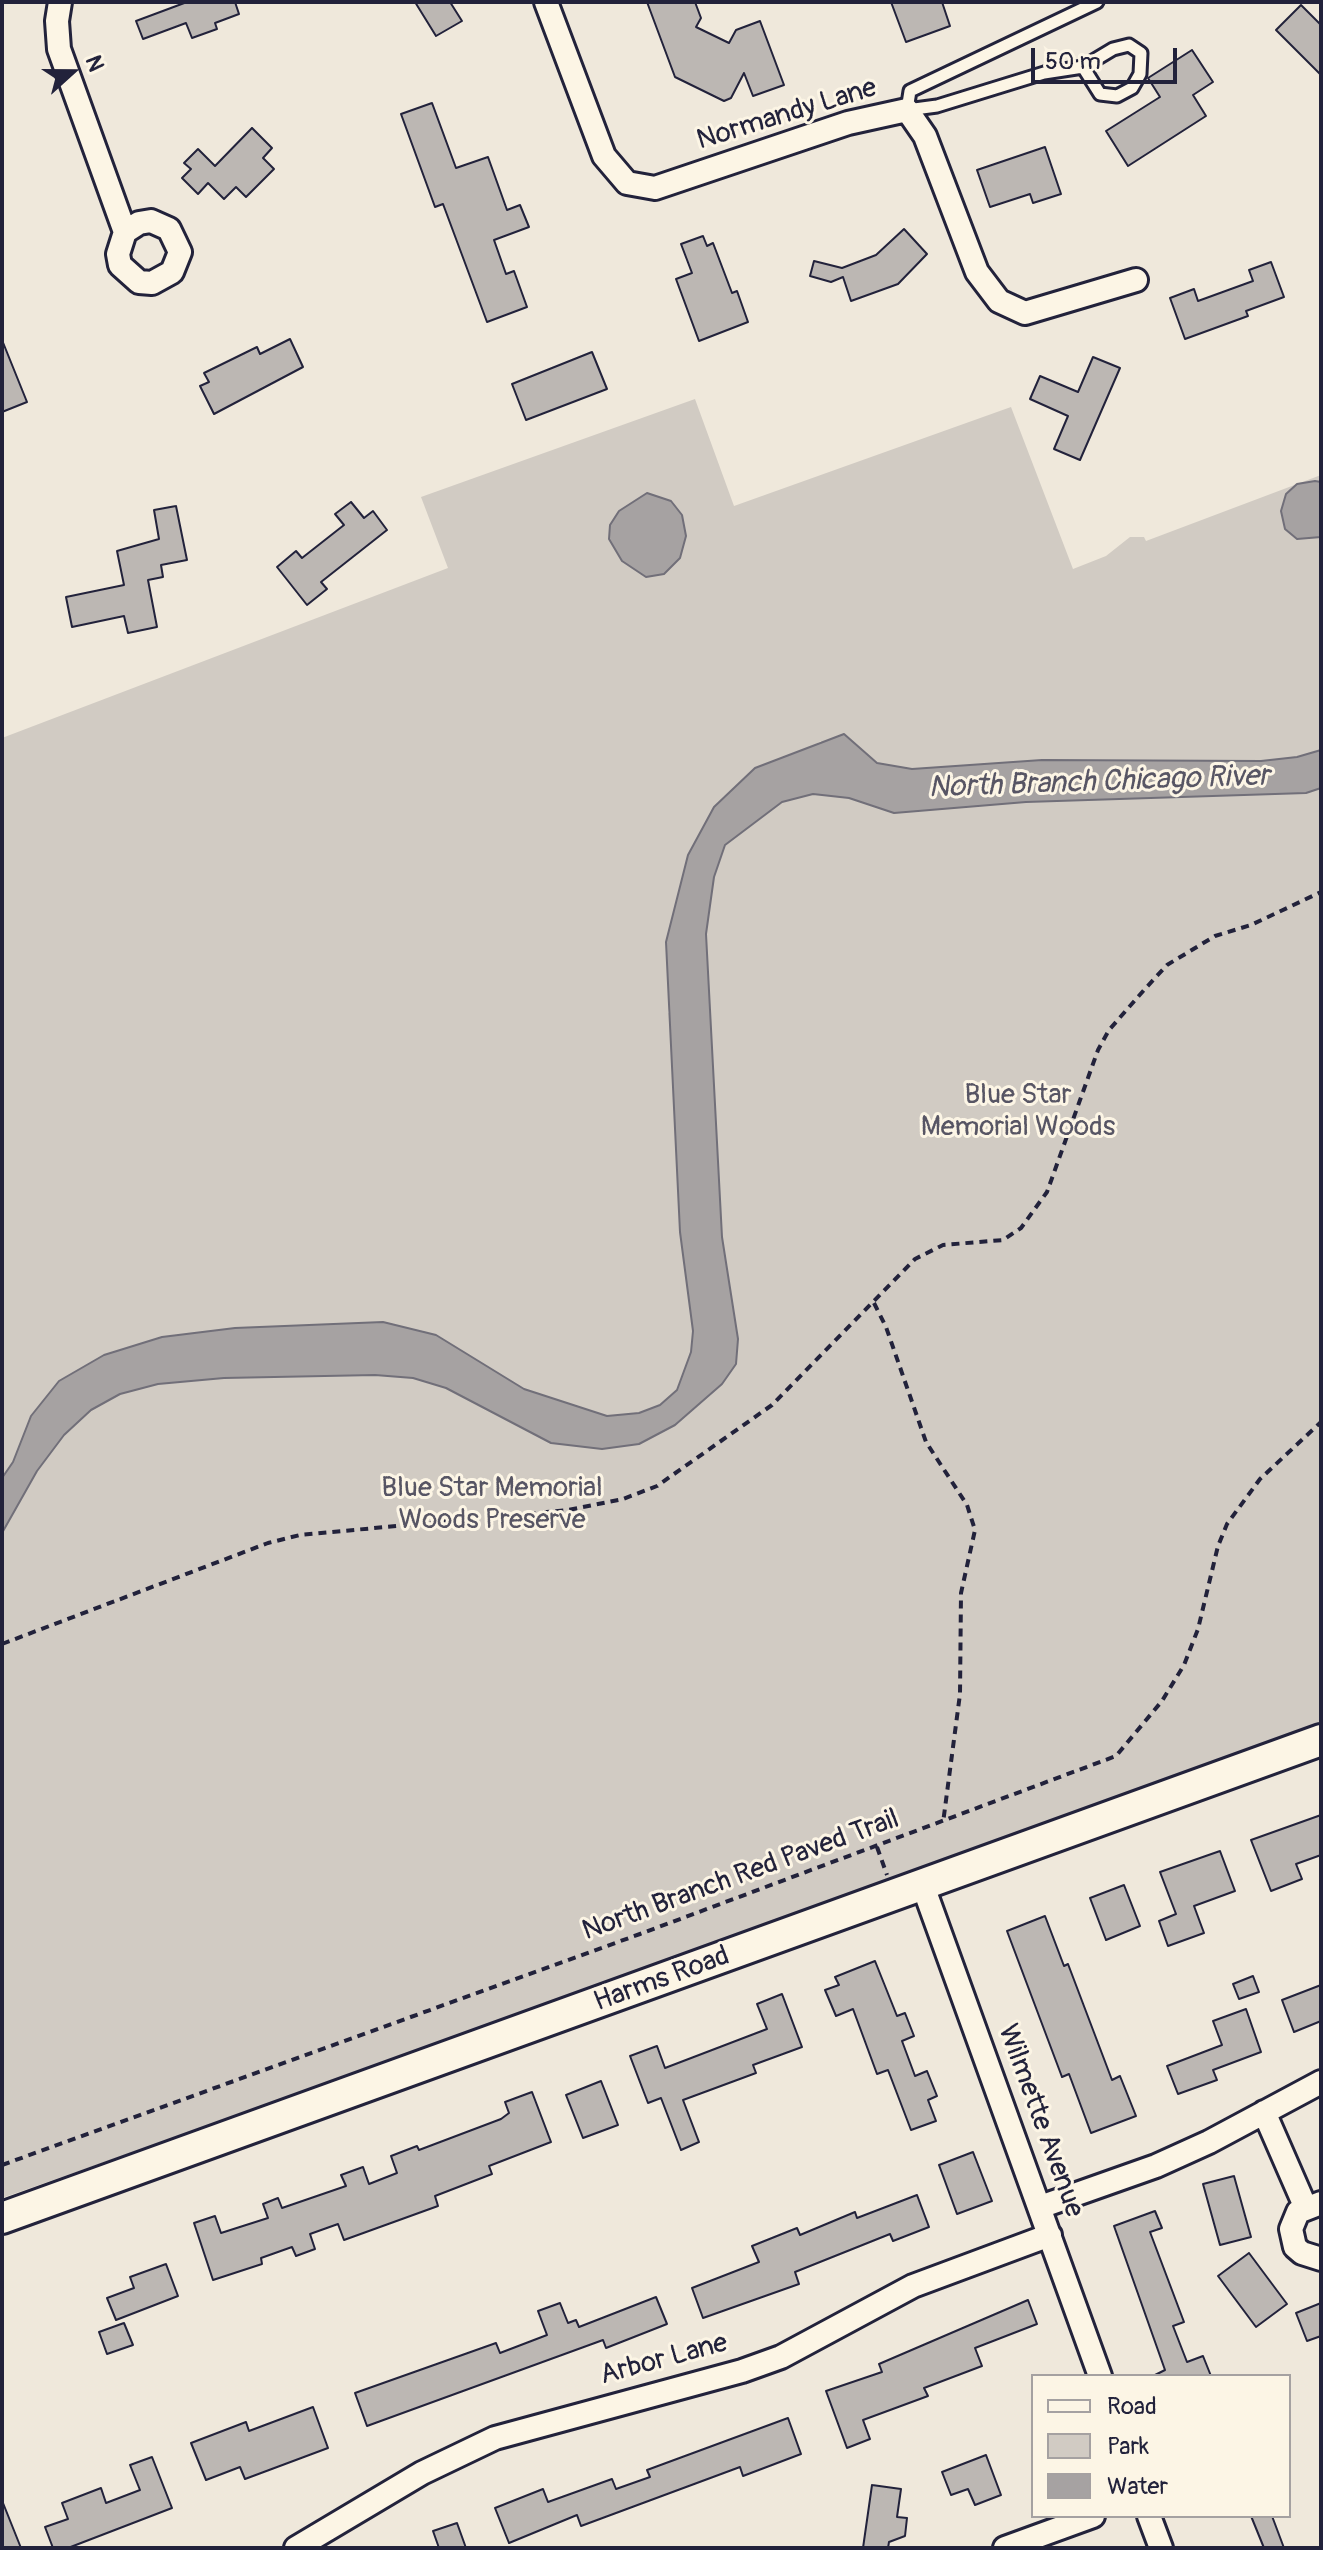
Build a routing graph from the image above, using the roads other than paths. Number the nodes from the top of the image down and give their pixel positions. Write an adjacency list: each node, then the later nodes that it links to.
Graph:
1 (60, 2): 6 (street)
2 (546, 2): 5 (street, Normandy Lane)
3 (1097, 2): 5 (lane)
4 (1083, 67): 4 (lane); 5 (lane)
5 (907, 110): 7 (street, Normandy Lane)
6 (125, 232)
7 (1136, 280)
8 (1321, 1740): 9 (main road, Harms Road)
9 (923, 1886): 13 (street, Wilmette Avenue); 14 (main road, Harms Road)
10 (1321, 2082): 11 (street)
11 (1264, 2112): 12 (street); 13 (street)
12 (1313, 2205): 16 (street)
13 (1040, 2207): 15 (street, Wilmette Avenue)
14 (2, 2218)
15 (1050, 2235): 17 (street, Wilmette Avenue); 20 (street, Arbor Lane)
16 (1321, 2259)
17 (1099, 2374)
18 (1088, 2518): 21 (street)
19 (1150, 2518): 22 (street)
20 (296, 2548)
21 (1005, 2548)
22 (1161, 2548)

